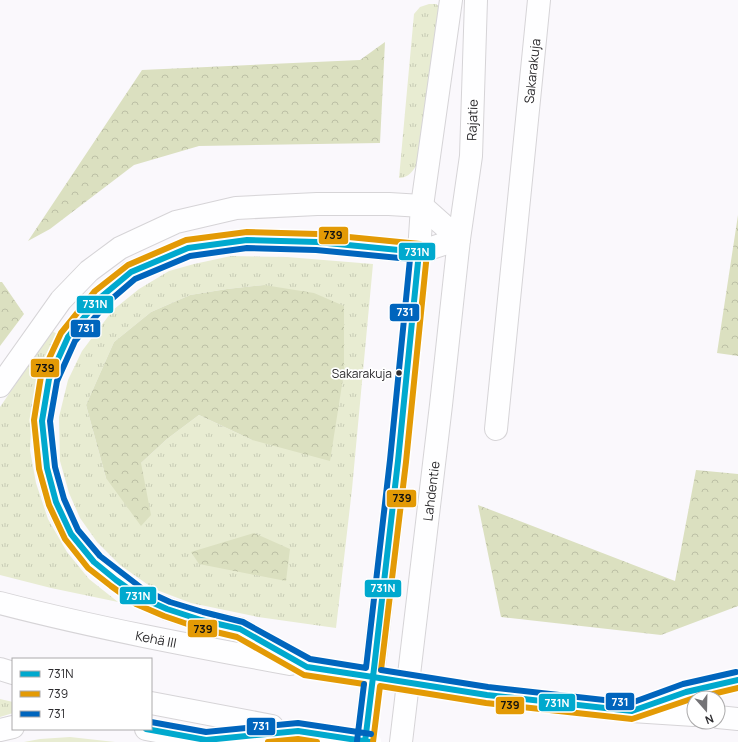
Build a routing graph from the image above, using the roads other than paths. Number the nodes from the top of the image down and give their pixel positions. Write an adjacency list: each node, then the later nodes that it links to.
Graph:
1 (451, 0): 4 (main road)
2 (476, 0): 5 (main road, Rajatie)
3 (539, 0): 8 (main road, Sakarakuja)
4 (422, 206): 5 (main road); 6 (main road); 7 (main road)
5 (459, 239): 6 (main road); 25 (main road, Lahdentie)
6 (419, 252): 10 (main road); 23 (main road)
7 (0, 386)
8 (496, 429)
9 (0, 603): 10 (main road, Kehä III)
10 (307, 667): 15 (main road, Kehä III, bridge)
11 (0, 670): 12 (main road)
12 (12, 673)
13 (738, 680): 15 (main road)
14 (152, 704): 22 (main road)
15 (632, 710): 16 (main road, Kehä III)
16 (686, 714)
17 (726, 718): 18 (main road)
18 (738, 719)
19 (12, 727): 20 (main road)
20 (0, 730)
21 (151, 730): 22 (main road)
22 (298, 732): 24 (main road, bridge)
23 (365, 742)
24 (370, 742)
25 (401, 742)

